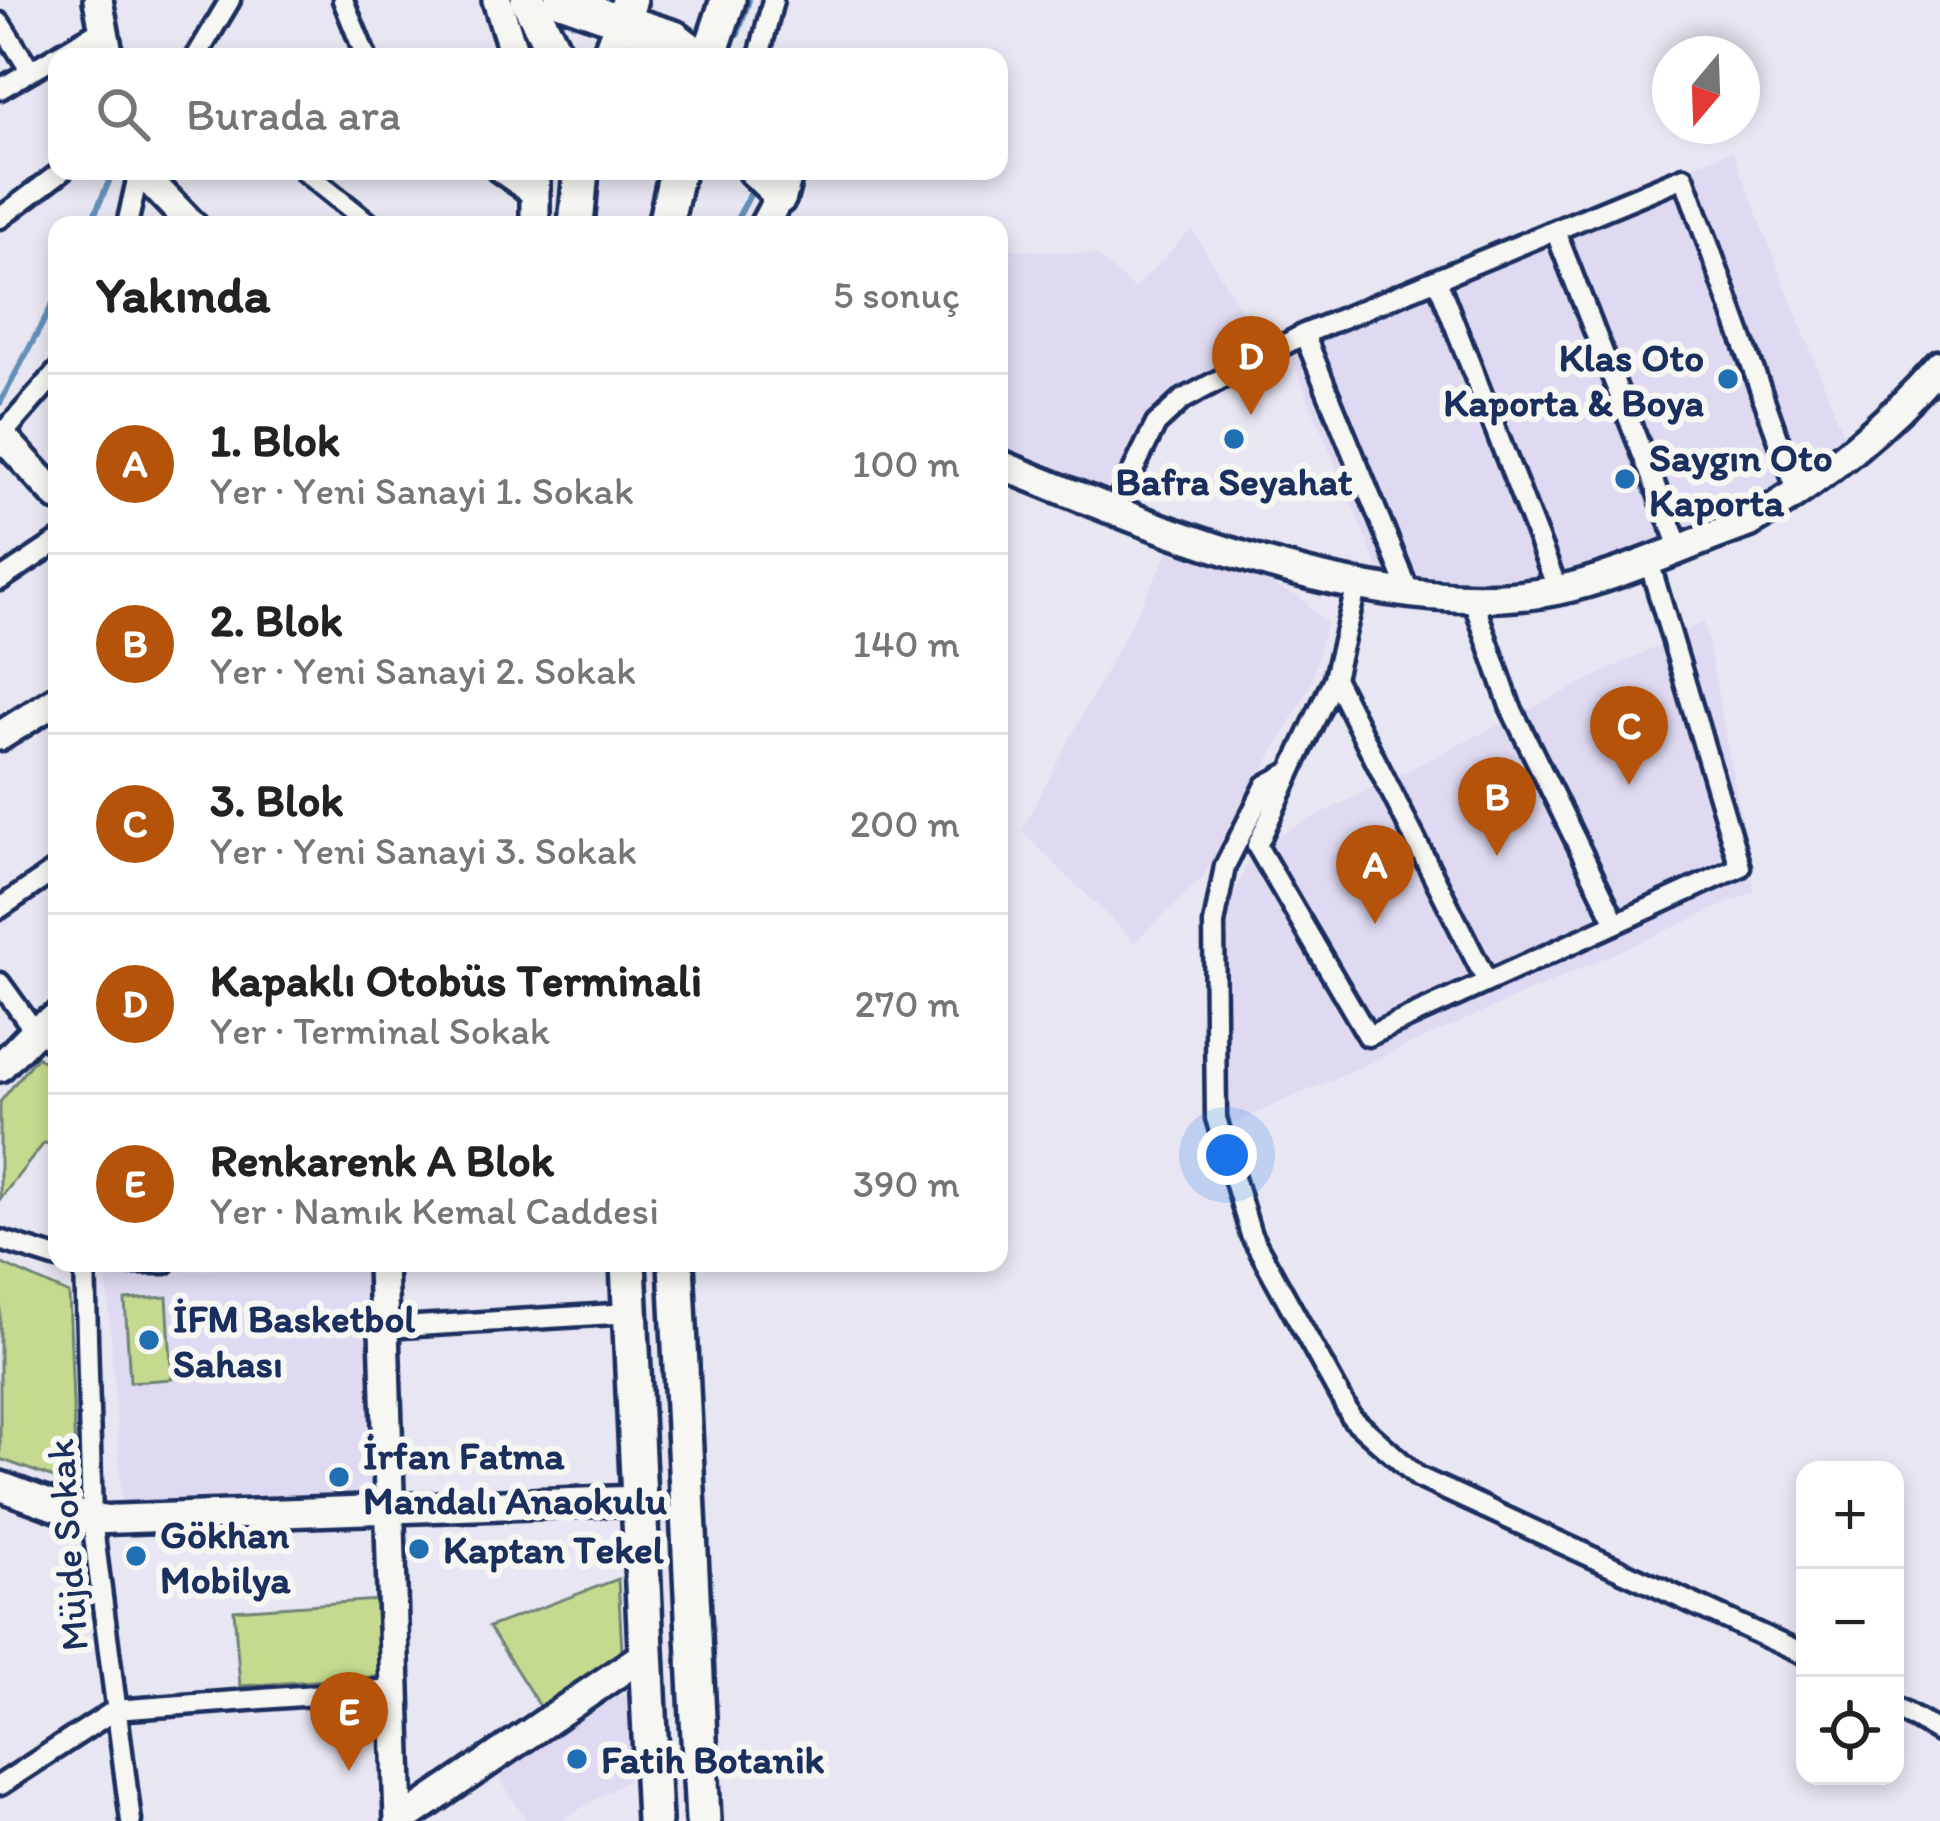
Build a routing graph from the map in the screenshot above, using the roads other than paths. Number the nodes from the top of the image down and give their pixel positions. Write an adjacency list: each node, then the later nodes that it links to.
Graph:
1 (98, 0): 11 (street)
2 (230, 0): 12 (street)
3 (344, 0): 13 (street)
4 (497, 0): 14 (street)
5 (528, 0): 15 (highway)
6 (560, 0): 9 (main road)
7 (728, 0): 18 (highway)
8 (773, 0): 19 (street)
9 (625, 11): 16 (highway); 17 (highway)
10 (0, 23): 21 (street)
11 (106, 43)
12 (201, 48)
13 (363, 48)
14 (512, 48)
15 (552, 48)
16 (612, 48)
17 (687, 48)
18 (712, 48)
19 (761, 48)
20 (48, 64): 21 (street)
21 (30, 70): 22 (street)
22 (0, 89)
23 (50, 180): 36 (street)
24 (138, 180): 31 (street)
25 (149, 180): 32 (street)
26 (315, 180): 33 (street)
27 (510, 180): 30 (street)
28 (580, 180): 34 (highway)
29 (675, 180): 35 (highway)
30 (536, 198)
31 (129, 216)
32 (183, 216)
33 (359, 216)
34 (577, 216)
35 (667, 216)
36 (0, 218)
37 (1556, 233): 38 (street); 45 (street); 48 (street)
38 (1438, 282): 39 (street); 52 (street)
39 (1304, 334): 46 (street); 53 (street)
40 (1940, 365): 45 (street)
41 (48, 382): 42 (street)
42 (1, 435): 44 (street)
43 (1008, 468): 46 (street)
44 (48, 486)
45 (1797, 491): 48 (street)
46 (1114, 509): 51 (street)
47 (48, 548): 50 (street)
48 (1679, 548): 49 (street)
49 (1648, 558): 52 (street); 61 (street)
50 (0, 580)
51 (1357, 584): 53 (street); 55 (street)
52 (1558, 590): 54 (street)
53 (1410, 594): 54 (street)
54 (1471, 595): 61 (street)
55 (1334, 678): 58 (street); 62 (street)
56 (48, 706): 57 (street)
57 (0, 736)
58 (1290, 772): 62 (street); 80 (street)
59 (48, 875): 60 (street)
60 (0, 908)
61 (1616, 923): 62 (street)
62 (1486, 980)
63 (0, 983): 64 (street)
64 (48, 1029)
65 (48, 1032): 66 (street)
66 (0, 1066)
67 (0, 1240): 68 (street)
68 (48, 1255)
69 (81, 1272): 79 (street, Müjde Sokak)
70 (382, 1272): 75 (street)
71 (615, 1272): 74 (street)
72 (627, 1272): 74 (highway)
73 (676, 1272): 90 (highway)
74 (623, 1313): 75 (street); 77 (highway)
75 (385, 1328): 78 (street)
76 (0, 1486): 79 (street)
77 (632, 1500): 78 (street); 81 (highway)
78 (389, 1509): 79 (street); 82 (street)
79 (92, 1520): 83 (street, Müjde Sokak)
80 (1796, 1650)
81 (641, 1657): 88 (street); 89 (highway)
82 (395, 1688): 83 (street); 88 (street)
83 (115, 1710): 86 (street); 87 (street, Müjde Sokak)
84 (1904, 1712): 85 (street)
85 (1940, 1733)
86 (0, 1785)
87 (131, 1821)
88 (400, 1821)
89 (655, 1821)
90 (703, 1821)

